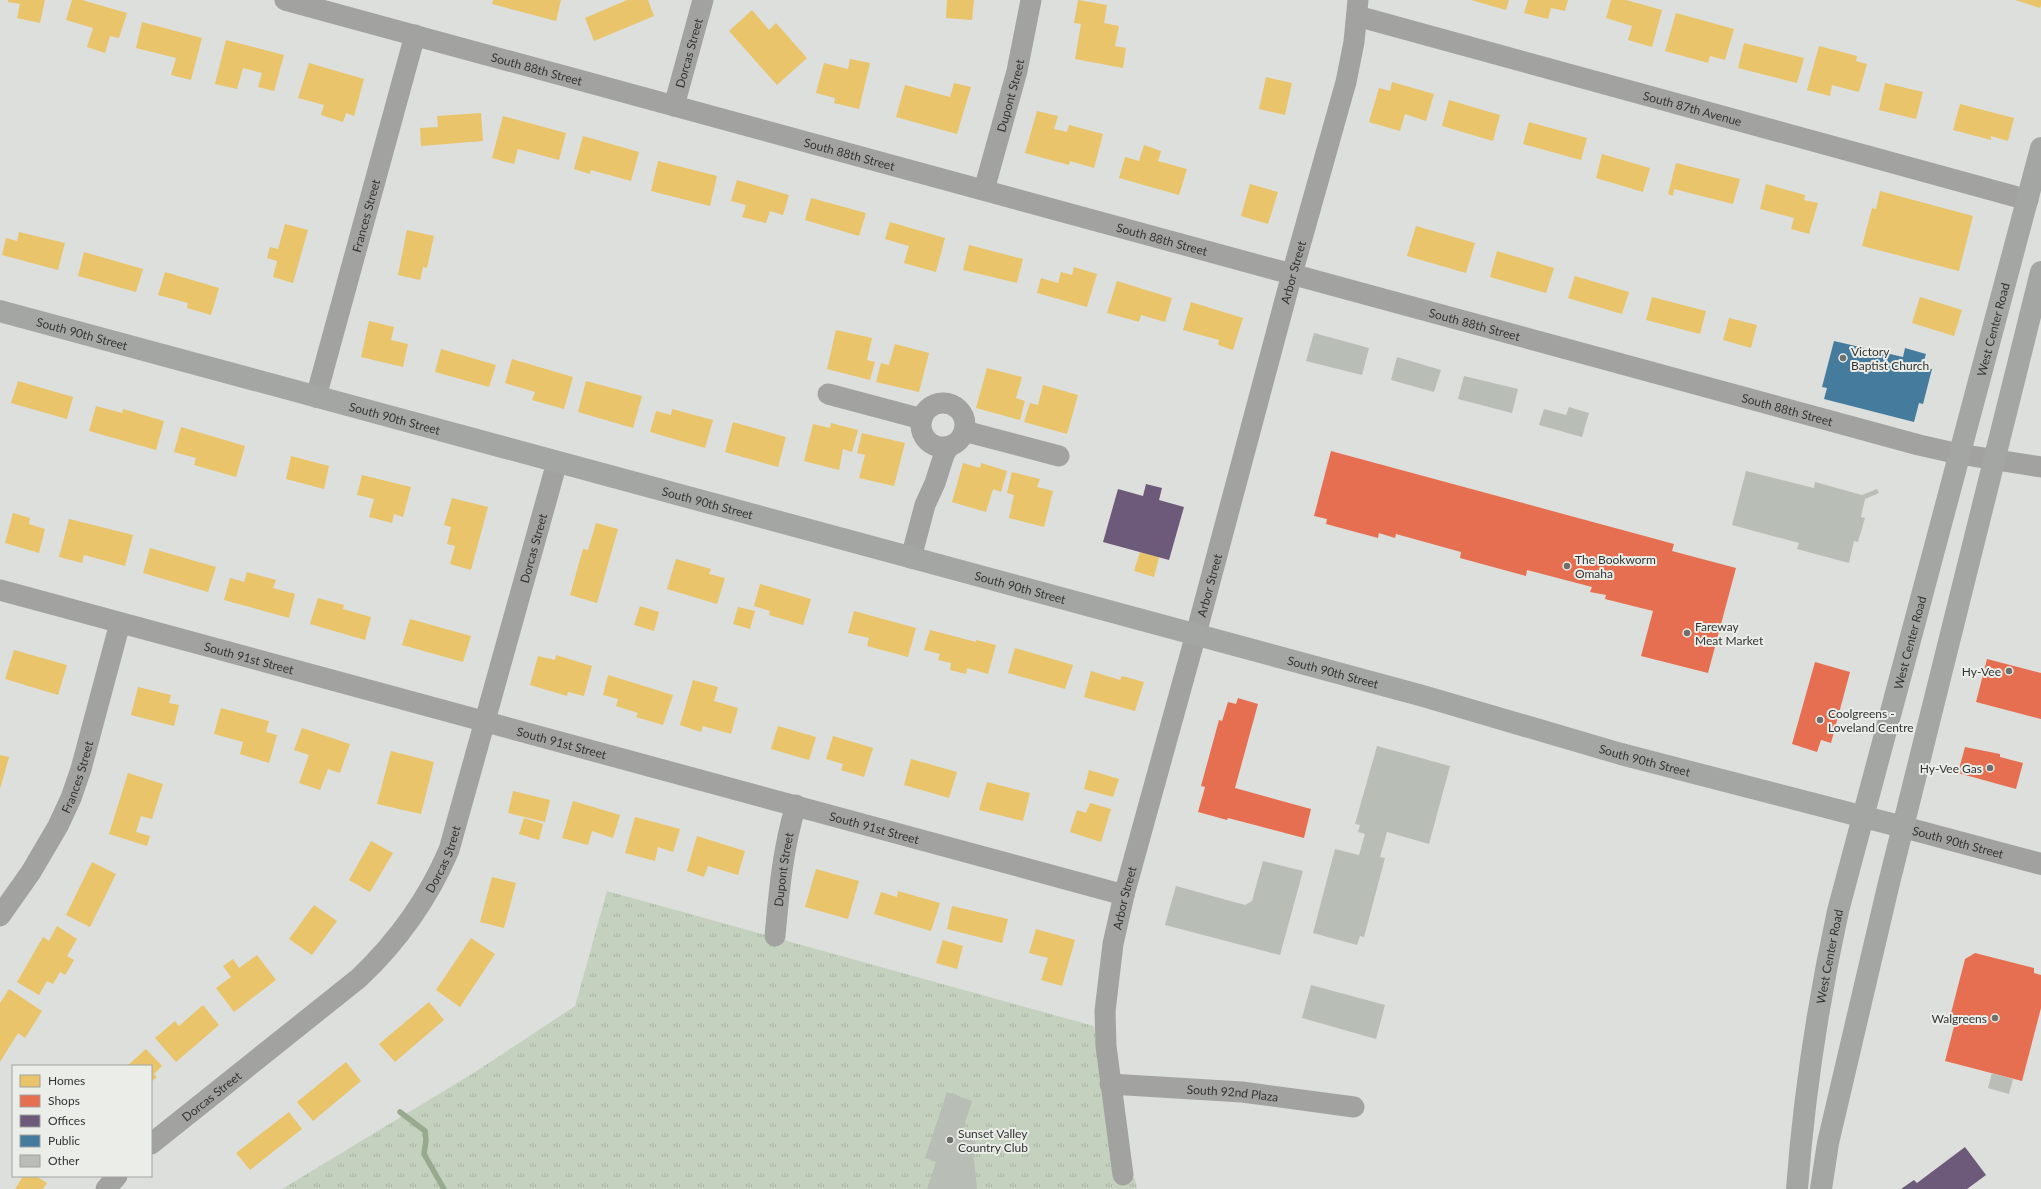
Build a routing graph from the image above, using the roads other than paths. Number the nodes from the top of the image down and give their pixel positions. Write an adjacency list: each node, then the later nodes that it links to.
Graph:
1 (285, 0): 5 (street, South 88th Street)
2 (703, 0): 6 (street, Dorcas Street)
3 (1031, 0): 8 (street, Dupont Street)
4 (1357, 8): 9 (street, South 87th Avenue); 11 (street, Arbor Street)
5 (415, 35): 6 (street, South 88th Street); 14 (street, Frances Street)
6 (674, 106): 8 (street, South 88th Street)
7 (2041, 148): 9 (main road, West Center Road)
8 (984, 190): 11 (street, South 88th Street)
9 (2028, 200): 18 (main road, West Center Road)
10 (2041, 272): 20 (main road)
11 (1292, 274): 18 (street, South 88th Street); 26 (street, Arbor Street)
12 (0, 311): 14 (main road, South 90th Street)
13 (828, 394): 15 (street)
14 (316, 396): 21 (main road, South 90th Street)
15 (922, 419): 16 (street); 17 (street)
16 (964, 431): 17 (street); 19 (street)
17 (940, 444): 23 (street)
18 (1959, 454): 20 (street, South 88th Street); 29 (main road, West Center Road)
19 (1059, 456)
20 (1994, 458): 22 (street, South 88th Street); 30 (main road)
21 (557, 462): 23 (main road, South 90th Street); 27 (street, Dorcas Street)
22 (2041, 467)
23 (911, 558): 26 (main road, South 90th Street)
24 (0, 590): 25 (street, South 91st Street)
25 (120, 623): 27 (street, South 91st Street); 33 (street, Frances Street)
26 (1196, 634): 29 (main road, South 90th Street); 32 (street, Arbor Street)
27 (486, 721): 28 (street, South 91st Street); 37 (street, Dorcas Street)
28 (796, 805): 32 (street, South 91st Street); 34 (street, Dupont Street)
29 (1863, 817): 30 (main road, South 90th Street); 41 (main road, West Center Road)
30 (1902, 826): 31 (main road, South 90th Street); 42 (main road)
31 (2041, 864)
32 (1124, 895): 35 (street, Arbor Street)
33 (0, 916)
34 (775, 936)
35 (1110, 1084): 36 (street, South 92nd Plaza); 38 (street, Arbor Street)
36 (1354, 1108)
37 (152, 1143)
38 (1123, 1175)
39 (116, 1177): 40 (street)
40 (106, 1189)
41 (1797, 1189)
42 (1821, 1189)

